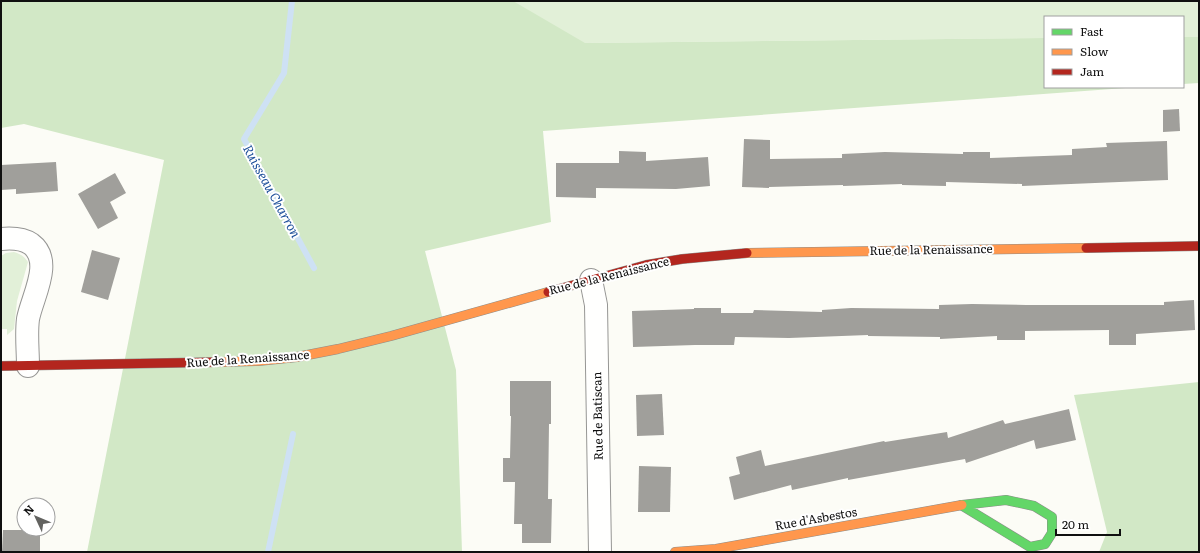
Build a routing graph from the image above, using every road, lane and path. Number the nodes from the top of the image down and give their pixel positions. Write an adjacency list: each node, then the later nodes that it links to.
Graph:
1 (1, 239): 5 (street)
2 (1199, 246): 3 (street, Rue de la Renaissance)
3 (590, 280): 5 (street, Rue de la Renaissance); 7 (street, Rue de Batiscan)
4 (1, 366): 5 (street, Rue de la Renaissance)
5 (28, 366)
6 (961, 505): 6 (street, Rue d'Asbestos); 8 (street, Rue d'Asbestos)
7 (600, 552)
8 (675, 552)

